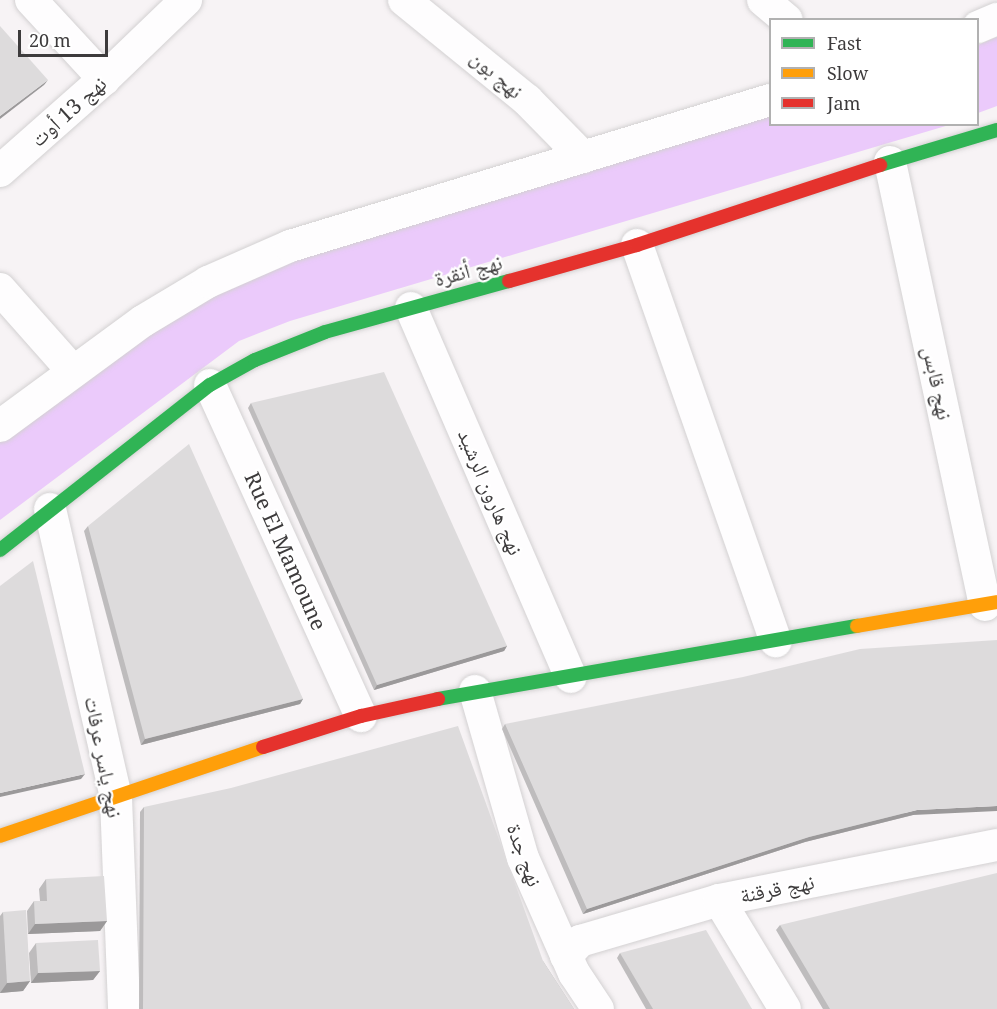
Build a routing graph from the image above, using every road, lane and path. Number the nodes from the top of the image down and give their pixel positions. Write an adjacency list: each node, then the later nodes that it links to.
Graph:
1 (31, 0): 8 (street)
2 (186, 0): 8 (street, نهج 13 أوت)
3 (404, 0): 11 (street, نهج بون)
4 (763, 0): 5 (street)
5 (785, 18)
6 (997, 20): 7 (street)
7 (979, 27)
8 (104, 79): 13 (street, نهج 13 أوت)
9 (769, 101): 11 (street)
10 (997, 130): 12 (street, نهج أنقرة)
11 (583, 157): 17 (street)
12 (890, 162): 14 (street, نهج أنقرة); 22 (street, نهج قابس)
13 (0, 171)
14 (637, 245): 16 (street, نهج أنقرة); 23 (street)
15 (0, 289): 17 (street)
16 (411, 308): 18 (street, نهج أنقرة); 24 (street, نهج هارون الرشيد)
17 (72, 370): 19 (street)
18 (210, 385): 20 (street, نهج أنقرة); 26 (street, Rue El Mamoune)
19 (0, 426)
20 (50, 509): 21 (street, نهج أنقرة); 27 (street, نهج ياسر عرفات)
21 (0, 550)
22 (991, 603): 23 (street)
23 (776, 641): 24 (street)
24 (571, 677): 25 (street)
25 (476, 692): 26 (street); 31 (street, نهج جدة)
26 (361, 717): 27 (street)
27 (116, 798): 28 (street); 32 (street, نهج ياسر عرفات)
28 (0, 836)
29 (997, 845): 30 (street, نهج قرقنة)
30 (718, 900): 31 (street, نهج قرقنة); 34 (street)
31 (566, 956): 33 (street, نهج جدة)
32 (124, 1009)
33 (598, 1009)
34 (785, 1009)

